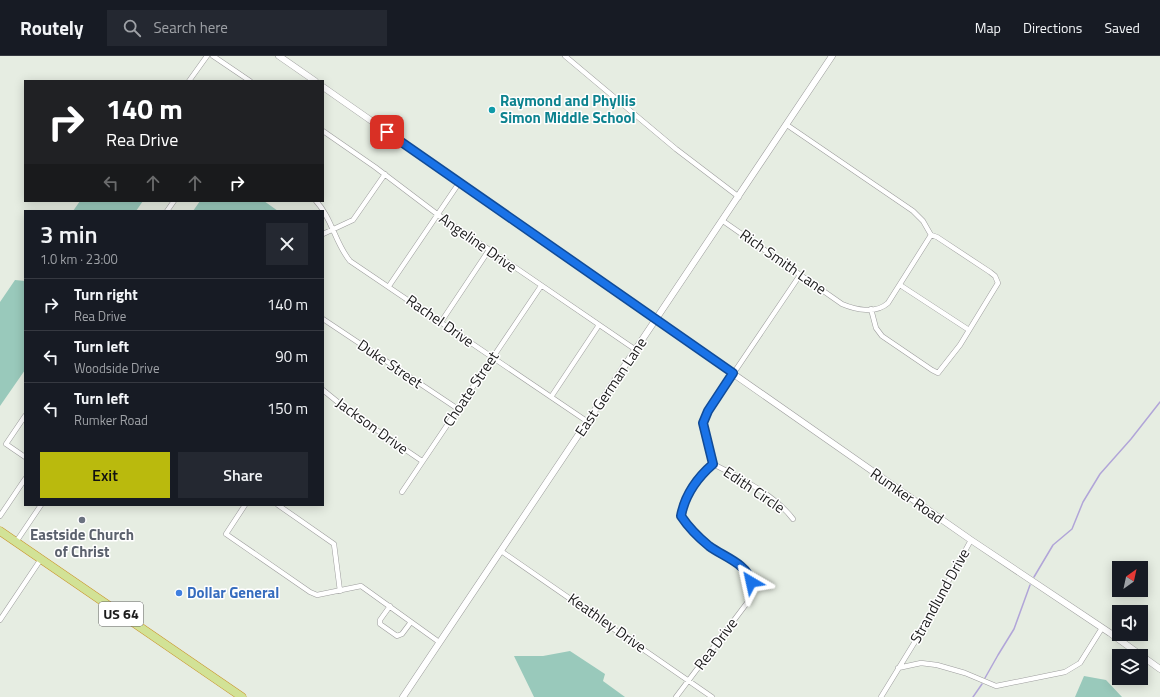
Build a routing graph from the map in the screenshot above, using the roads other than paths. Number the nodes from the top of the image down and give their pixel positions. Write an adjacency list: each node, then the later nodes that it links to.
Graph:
1 (207, 56): 6 (street)
2 (213, 56): 7 (street)
3 (279, 56): 8 (street)
4 (565, 56): 14 (street)
5 (832, 56): 10 (street, East German Lane)
6 (191, 80)
7 (249, 80)
8 (314, 80)
9 (324, 88): 13 (street, Rumker Road)
10 (787, 125): 14 (street, East German Lane); 20 (street)
11 (324, 132): 12 (street, Angeline Drive)
12 (385, 174): 16 (street, Angeline Drive); 18 (street)
13 (459, 183): 16 (street); 28 (street, Rumker Road)
14 (738, 198): 17 (street, East German Lane)
15 (317, 202): 18 (street, Rachel Drive)
16 (437, 214): 21 (street, Angeline Drive); 24 (street)
17 (723, 221): 22 (street, Rich Smith Lane); 28 (street, East German Lane)
18 (333, 230): 19 (street); 24 (street, Rachel Drive)
19 (324, 234)
20 (931, 235): 23 (street); 31 (street)
21 (489, 250): 25 (street, Angeline Drive); 29 (street)
22 (800, 275): 26 (street, Rich Smith Lane); 34 (street)
23 (900, 285): 26 (street); 31 (street)
24 (389, 286): 29 (street, Rachel Drive)
25 (541, 286): 30 (street, Angeline Drive); 33 (street, Choate Street)
26 (871, 309): 31 (street)
27 (324, 320): 37 (street, Duke Street)
28 (656, 321): 32 (street, East German Lane); 34 (street, Rumker Road)
29 (441, 322): 33 (street, Rachel Drive)
30 (599, 325): 32 (street, Angeline Drive); 36 (street)
31 (969, 330)
32 (636, 350): 39 (street, East German Lane)
33 (493, 357): 36 (street, Rachel Drive); 37 (street, Choate Street)
34 (733, 373): 42 (street); 51 (street, Rumker Road)
35 (324, 391): 41 (street, Jackson Drive)
36 (551, 397): 39 (street, Rachel Drive)
37 (458, 409): 41 (street, Choate Street)
38 (24, 417): 40 (street)
39 (588, 422): 53 (street, East German Lane)
40 (24, 456)
41 (422, 461): 44 (street, Choate Street)
42 (713, 464): 49 (street, Edith Circle); 63 (street, Rea Drive)
43 (24, 481): 48 (street)
44 (402, 492)
45 (40, 506): 52 (street)
46 (242, 506): 55 (street)
47 (279, 506): 55 (street)
48 (0, 516)
49 (793, 520)
50 (0, 531): 52 (highway, US 64)
51 (971, 540): 59 (street, Rumker Road); 61 (street, Strandlund Drive)
52 (16, 542): 54 (highway, US 64)
53 (501, 551): 60 (street, East German Lane); 63 (street, Keathley Drive)
54 (41, 559): 57 (street); 64 (highway, US 64)
55 (340, 591): 56 (street)
56 (390, 606): 58 (street); 58 (street)
57 (0, 620)
58 (411, 622): 60 (street)
59 (1102, 628): 61 (street); 62 (street, Rumker Road)
60 (439, 642): 65 (street, East German Lane)
61 (898, 668): 68 (street, Strandlund Drive)
62 (1160, 669)
63 (688, 680): 66 (street, Rea Drive); 67 (street, Keathley Drive)
64 (242, 697)
65 (403, 697)
66 (676, 697)
67 (712, 697)
68 (881, 697)

